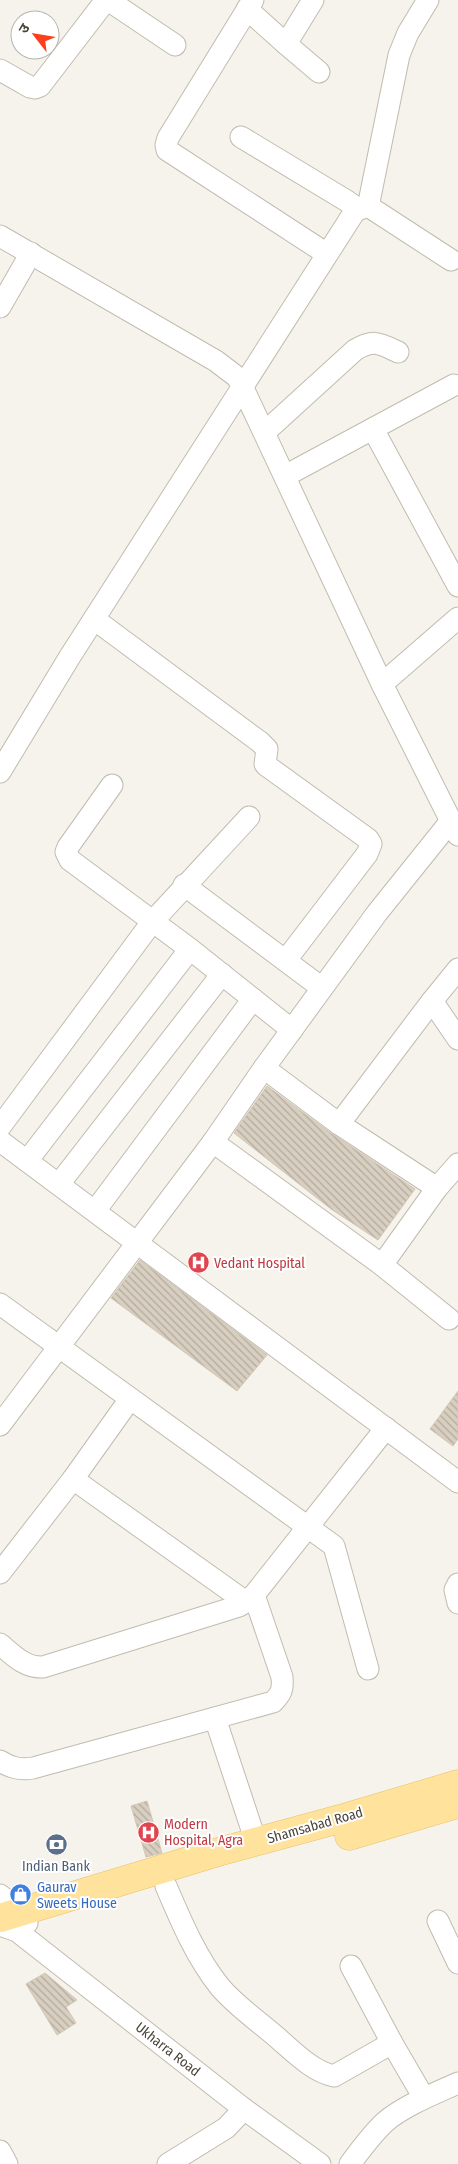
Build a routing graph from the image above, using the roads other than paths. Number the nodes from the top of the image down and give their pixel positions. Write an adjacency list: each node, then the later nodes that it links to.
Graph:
1 (107, 0): 6 (street); 7 (street)
2 (313, 0): 5 (street)
3 (428, 0): 10 (street)
4 (250, 5): 5 (street); 13 (street)
5 (286, 44): 8 (street)
6 (175, 46)
7 (0, 70)
8 (318, 72)
9 (241, 137): 10 (street)
10 (363, 208): 13 (street); 14 (street)
11 (0, 236): 12 (street)
12 (31, 253): 15 (street); 17 (street)
13 (327, 254): 17 (street)
14 (451, 260)
15 (0, 307)
16 (398, 352): 20 (street)
17 (242, 386): 20 (street); 24 (street)
18 (457, 387): 19 (street)
19 (373, 429): 21 (street); 22 (street)
20 (265, 432): 21 (street)
21 (285, 476): 25 (street)
22 (458, 586)
23 (458, 618): 25 (street)
24 (94, 619): 26 (street); 33 (street)
25 (382, 684): 29 (street)
26 (0, 772)
27 (112, 785): 31 (street)
28 (249, 817): 30 (street)
29 (454, 828): 36 (street)
30 (184, 885): 31 (street); 33 (street)
31 (152, 922): 32 (street); 43 (street)
32 (190, 948): 35 (street); 46 (street)
33 (286, 960): 36 (street)
34 (458, 969): 38 (street)
35 (222, 974): 37 (street); 48 (street)
36 (322, 988): 39 (street)
37 (253, 999): 39 (street); 50 (street)
38 (432, 1001): 40 (street); 42 (street)
39 (292, 1030): 41 (street)
40 (458, 1038)
41 (264, 1068): 42 (street); 45 (street)
42 (339, 1124): 49 (street)
43 (0, 1127)
44 (0, 1142): 46 (street)
45 (213, 1142): 51 (street); 52 (street)
46 (27, 1161): 48 (street)
47 (458, 1164): 49 (street)
48 (58, 1184): 50 (street)
49 (437, 1188): 52 (street)
50 (96, 1211): 51 (street)
51 (137, 1242): 55 (street); 58 (street)
52 (382, 1265): 54 (street)
53 (0, 1304): 55 (street)
54 (455, 1318)
55 (58, 1346): 56 (street); 57 (street)
56 (130, 1399): 60 (street); 61 (street)
57 (1, 1422)
58 (386, 1428): 59 (street); 61 (street)
59 (455, 1473)
60 (73, 1479): 62 (street); 64 (street)
61 (307, 1527): 64 (street); 67 (street)
62 (0, 1573)
63 (458, 1584): 65 (street)
64 (250, 1598): 66 (street); 68 (street)
65 (458, 1603)
66 (0, 1644)
67 (368, 1669)
68 (215, 1718): 69 (street); 72 (street)
69 (0, 1761)
70 (458, 1784): 72 (main road, Shamsabad Road)
71 (458, 1804): 73 (main road, Shamsabad Road)
72 (256, 1842): 76 (main road, Shamsabad Road)
73 (166, 1886): 76 (main road, Shamsabad Road); 79 (street)
74 (0, 1895): 76 (street, Ukharra Road)
75 (438, 1921): 77 (street)
76 (11, 1925): 82 (street, Ukharra Road)
77 (458, 1963)
78 (352, 1966): 79 (street)
79 (392, 2043): 81 (street)
80 (458, 2083): 81 (street)
81 (424, 2098): 87 (street)
82 (244, 2109): 85 (street); 86 (street, Ukharra Road)
83 (0, 2151): 84 (street)
84 (7, 2164)
85 (168, 2164)
86 (320, 2164)
87 (350, 2164)

